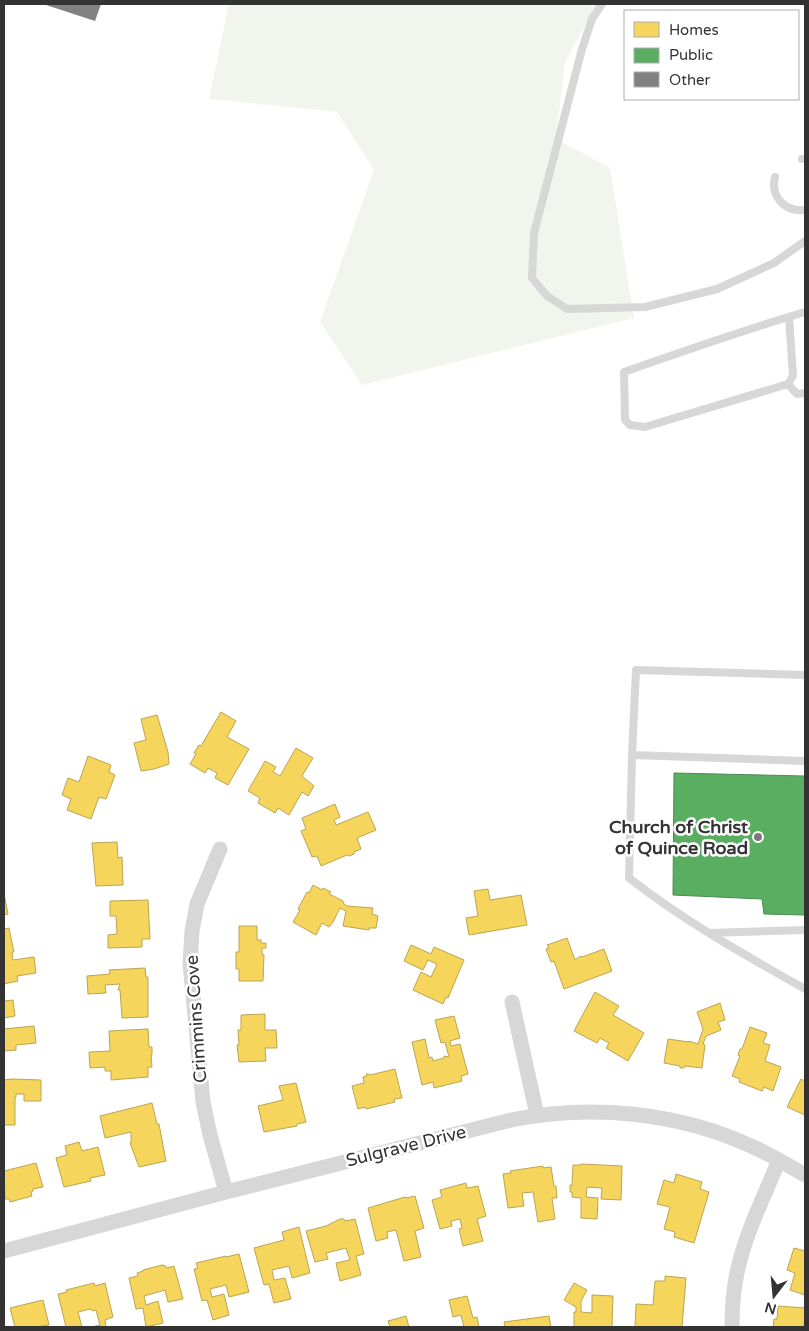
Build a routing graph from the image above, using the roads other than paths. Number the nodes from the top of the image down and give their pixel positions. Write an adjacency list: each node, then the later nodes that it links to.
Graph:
1 (602, 4): 4 (lane)
2 (775, 178): 3 (lane)
3 (805, 210)
4 (805, 241)
5 (805, 312): 6 (lane)
6 (789, 317): 7 (lane); 7 (lane)
7 (788, 384): 8 (lane)
8 (805, 394)
9 (805, 675): 10 (lane)
10 (632, 755): 11 (lane); 14 (lane)
11 (805, 761)
12 (220, 849): 20 (street, Crimmins Cove)
13 (805, 930): 14 (lane)
14 (709, 933): 15 (lane)
15 (805, 989)
16 (512, 1002): 17 (street)
17 (536, 1115): 18 (street, Sulgrave Drive); 20 (street, Sulgrave Drive)
18 (779, 1160): 19 (street, Sulgrave Drive); 22 (street)
19 (805, 1175)
20 (226, 1192): 21 (street, Sulgrave Drive)
21 (4, 1251)
22 (732, 1327)

